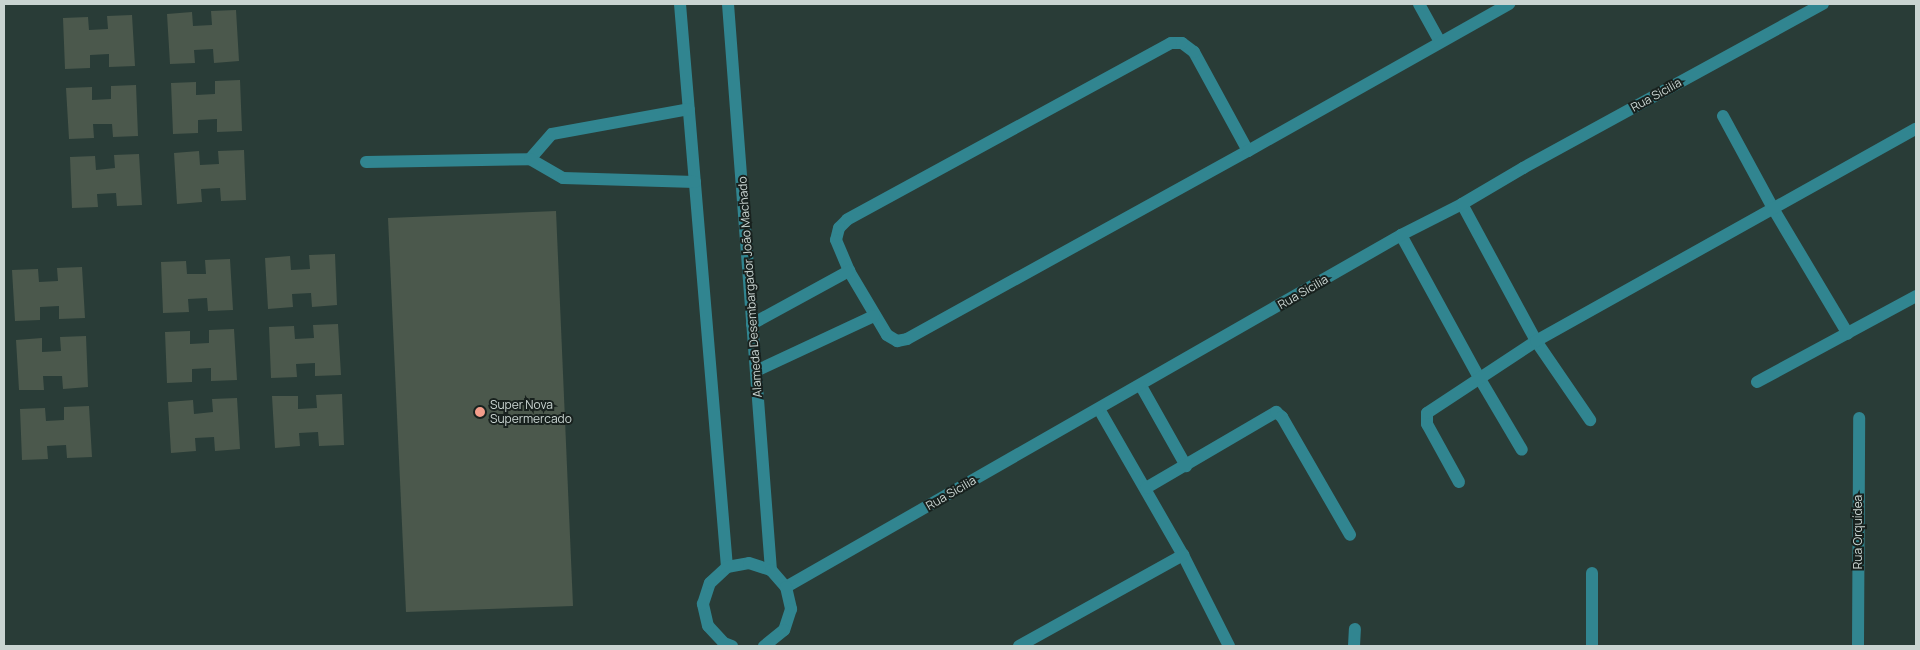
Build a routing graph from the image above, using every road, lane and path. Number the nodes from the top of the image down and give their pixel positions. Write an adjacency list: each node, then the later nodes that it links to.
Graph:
1 (680, 4): 7 (street)
2 (728, 4): 20 (street, Alameda Desembargador João Machado)
3 (1419, 4): 6 (street)
4 (1509, 4): 6 (street)
5 (1823, 4): 14 (street, Rua Sicilia)
6 (1440, 42): 10 (street)
7 (689, 109): 11 (street); 13 (street)
8 (1723, 116): 15 (street)
9 (1916, 129): 15 (street)
10 (1248, 151): 17 (street); 19 (street)
11 (530, 159): 12 (street); 13 (street)
12 (366, 162)
13 (695, 182): 36 (street)
14 (1462, 204): 16 (street, Rua Sicilia); 22 (street)
15 (1774, 210): 21 (street); 22 (street)
16 (1401, 235): 24 (street); 26 (street, Rua Sicilia)
17 (849, 271): 19 (street); 20 (street)
18 (1916, 296): 21 (street)
19 (874, 316): 23 (street)
20 (752, 324): 23 (street, Alameda Desembargador João Machado)
21 (1848, 334): 25 (street)
22 (1536, 341): 24 (street); 29 (street)
23 (756, 372): 37 (street, Alameda Desembargador João Machado)
24 (1480, 379): 30 (street); 32 (street)
25 (1757, 382)
26 (1141, 386): 27 (street, Rua Sicilia); 31 (street)
27 (1099, 409): 33 (street); 39 (street, Rua Sicilia)
28 (1859, 418): 49 (street, Rua Orquídea)
29 (1590, 420)
30 (1522, 450)
31 (1186, 466): 33 (street); 34 (street)
32 (1459, 482)
33 (1146, 488): 35 (street)
34 (1350, 535)
35 (1183, 555): 45 (street); 46 (street)
36 (727, 567): 37 (street); 42 (street)
37 (771, 570): 39 (street)
38 (1592, 573): 48 (street)
39 (786, 587): 41 (street)
40 (1355, 629): 47 (street)
41 (784, 630): 43 (street); 44 (street)
42 (727, 645)
43 (764, 646)
44 (784, 646)
45 (1019, 646)
46 (1229, 646)
47 (1354, 646)
48 (1592, 646)
49 (1858, 646)

